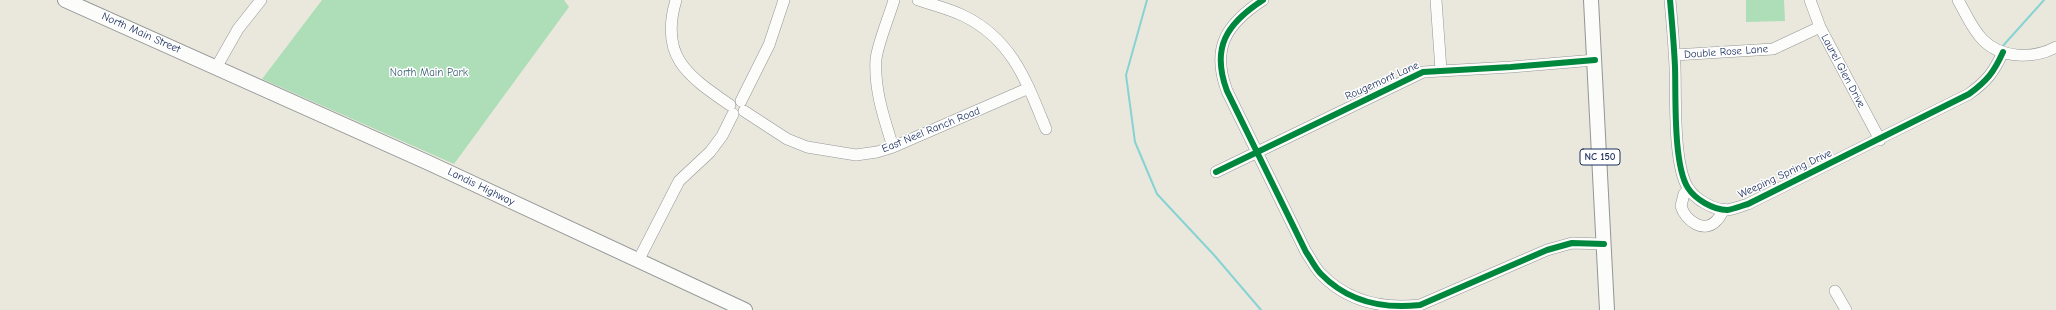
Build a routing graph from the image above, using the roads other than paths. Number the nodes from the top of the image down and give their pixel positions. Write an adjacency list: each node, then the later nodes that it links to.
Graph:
1 (65, 0): 18 (main road, North Main Street)
2 (261, 0): 18 (street)
3 (676, 0): 22 (street)
4 (784, 0): 21 (street)
5 (894, 0): 25 (street)
6 (918, 0): 20 (street)
7 (1263, 0): 26 (street)
8 (1436, 0): 19 (street)
9 (1591, 0): 17 (main road, NC 150)
10 (1670, 0): 16 (street)
11 (1810, 0): 13 (street, Laurel Glen Drive)
12 (1960, 0): 15 (street)
13 (1820, 27): 16 (street, Double Rose Lane); 24 (street, Laurel Glen Drive)
14 (2056, 48): 15 (street)
15 (2003, 52): 24 (street, Weeping Spring Drive)
16 (1674, 55): 28 (street)
17 (1595, 60): 19 (street, Rougemont Lane); 30 (main road, NC 150)
18 (216, 66): 31 (main road, Landis Highway)
19 (1441, 70): 26 (street, Rougemont Lane)
20 (1029, 88): 23 (street); 25 (street, East Neel Ranch Road)
21 (743, 106): 22 (street); 25 (street, East Neel Ranch Road)
22 (731, 110): 31 (street)
23 (1046, 129)
24 (1880, 140): 29 (street, Weeping Spring Drive)
25 (893, 147)
26 (1257, 151): 27 (street, Rougemont Lane); 30 (street)
27 (1216, 172)
28 (1689, 189): 29 (street); 29 (street)
29 (1724, 209)
30 (1604, 244): 34 (main road, NC 150)
31 (638, 260): 33 (main road, Landis Highway)
32 (1835, 291): 35 (street)
33 (745, 310)
34 (1607, 310)
35 (1846, 310)

